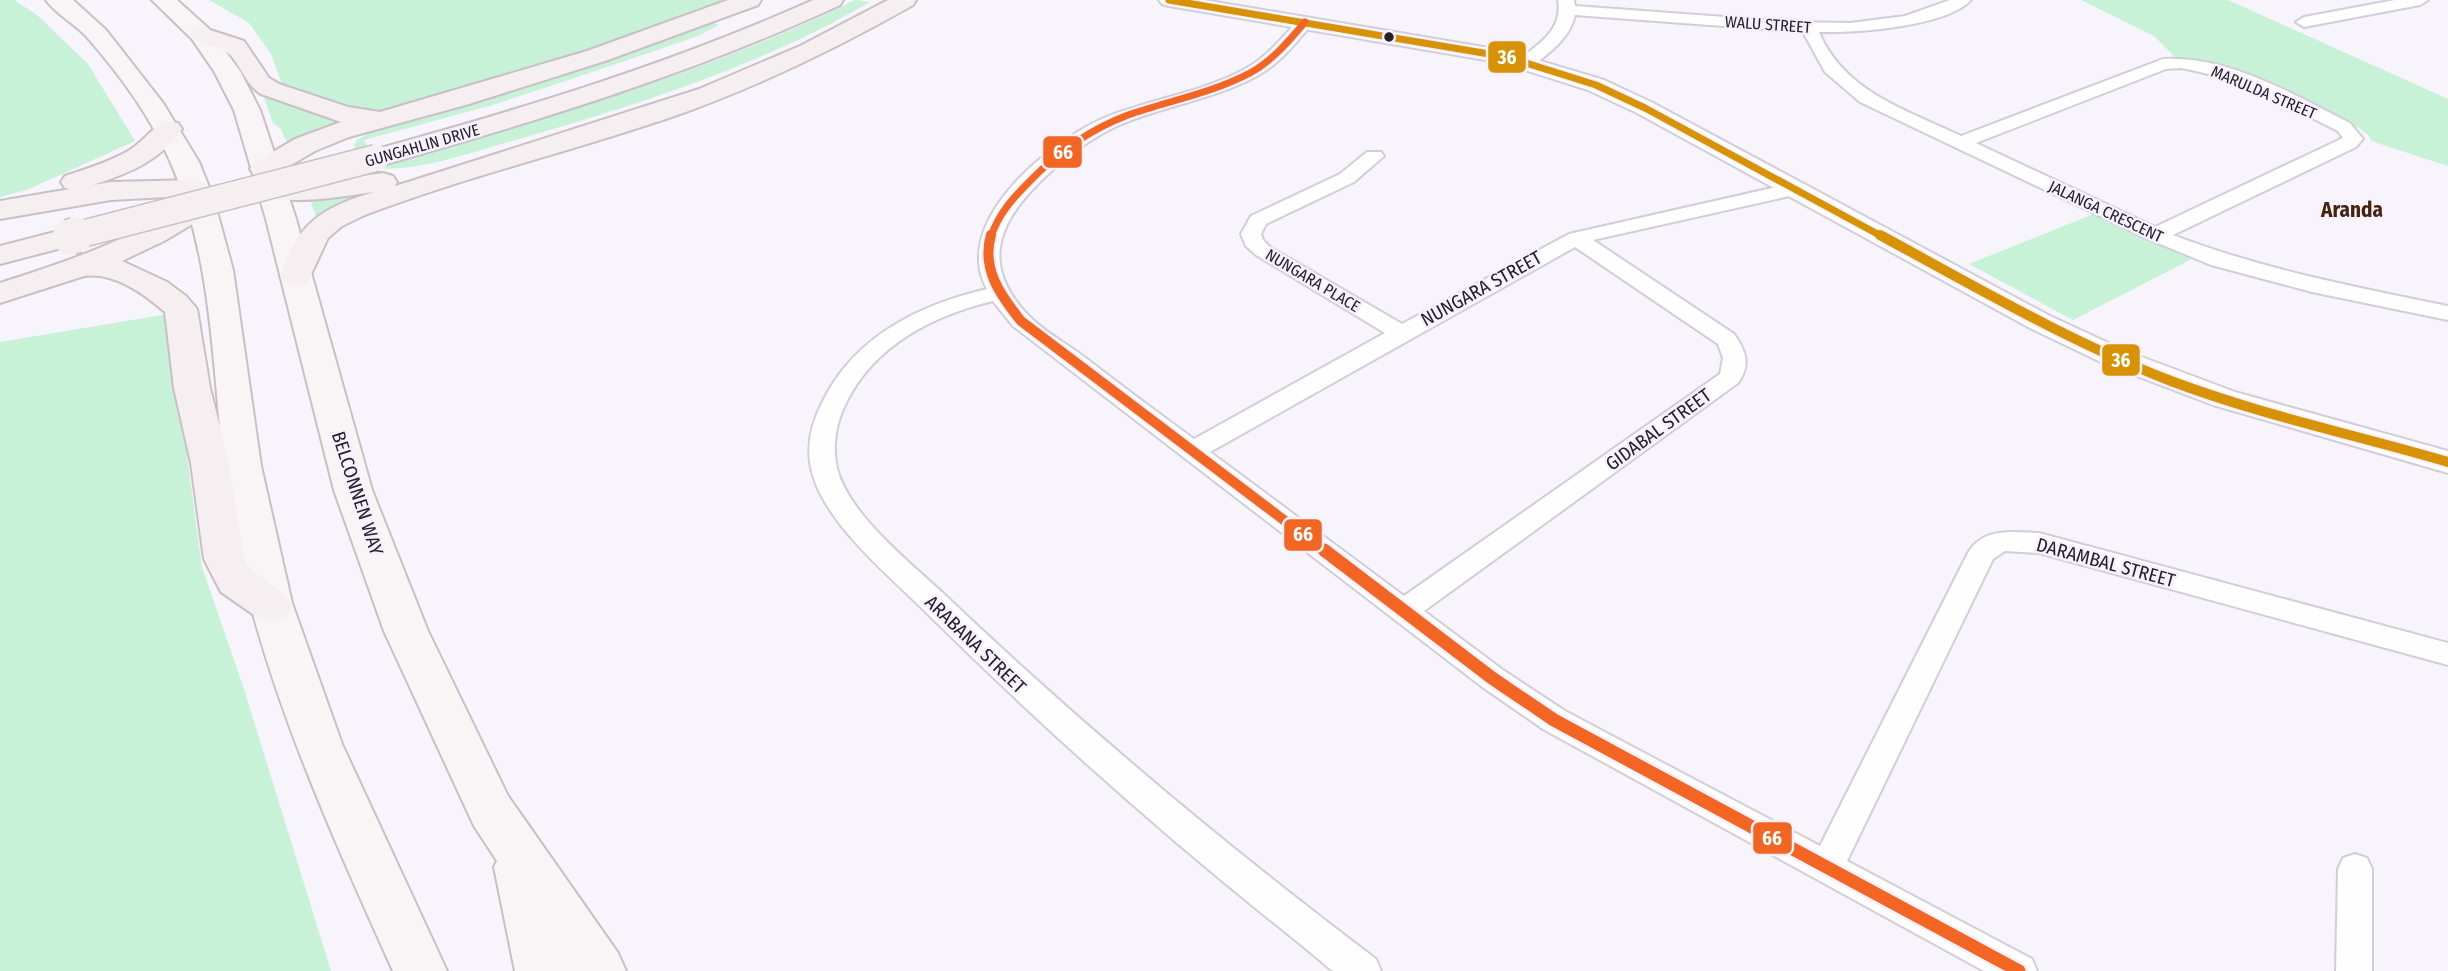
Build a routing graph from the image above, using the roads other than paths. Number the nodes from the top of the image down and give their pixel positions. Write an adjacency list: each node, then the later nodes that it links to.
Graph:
1 (57, 0): 22 (main road)
2 (163, 0): 20 (main road, BELCONNEN WAY)
3 (750, 0): 23 (highway)
4 (798, 0): 23 (highway, GUNGAHLIN DRIVE)
5 (832, 0): 18 (highway, GUNGAHLIN DRIVE)
6 (844, 0): 18 (highway)
7 (895, 0): 14 (street)
8 (905, 0): 14 (highway)
9 (1170, 0): 15 (street)
10 (1729, 0): 16 (street)
11 (1961, 0): 19 (street, WALU STREET)
12 (2420, 0): 17 (street)
13 (1567, 5): 16 (street, WALU STREET); 21 (street)
14 (867, 22): 25 (highway)
15 (1305, 22): 21 (street); 39 (street)
16 (1739, 22): 19 (street, WALU STREET)
17 (2304, 22)
18 (779, 24): 23 (highway, GUNGAHLIN DRIVE)
19 (1809, 27): 24 (street, JALANGA CRESCENT)
20 (201, 34): 23 (highway); 28 (main road, BELCONNEN WAY)
21 (1527, 62): 29 (street)
22 (168, 130): 30 (main road); 31 (highway)
23 (378, 135): 27 (highway); 28 (highway); 32 (highway, GUNGAHLIN DRIVE, bridge)
24 (1960, 143): 33 (street, JALANGA CRESCENT); 33 (street, MARULDA STREET)
25 (519, 154): 27 (highway); 37 (highway)
26 (1374, 156): 41 (street, NUNGARA PLACE)
27 (418, 174): 28 (highway)
28 (267, 179): 30 (main road); 37 (main road, BELCONNEN WAY)
29 (1794, 189): 34 (street, NUNGARA STREET); 42 (street)
30 (208, 195): 32 (highway); 32 (highway); 46 (main road)
31 (0, 209): 32 (highway)
32 (69, 232): 35 (highway, GUNGAHLIN DRIVE); 36 (highway, GUNGAHLIN DRIVE); 38 (highway); 46 (highway)
33 (2155, 235): 40 (street, JALANGA CRESCENT)
34 (1576, 238): 41 (street, NUNGARA STREET); 47 (street, GIDABAL STREET)
35 (0, 239)
36 (0, 256)
37 (296, 276): 49 (main road, BELCONNEN WAY)
38 (0, 293)
39 (998, 293): 44 (street); 55 (street, ARABANA STREET)
40 (2448, 313)
41 (1401, 333): 44 (street, NUNGARA STREET)
42 (2366, 437): 43 (street); 45 (street)
43 (2448, 450)
44 (1192, 451): 47 (street)
45 (2448, 462)
46 (272, 606): 52 (main road)
47 (1404, 611): 50 (street)
48 (2448, 654): 50 (street, DARAMBAL STREET)
49 (515, 848): 53 (main road); 54 (main road, BELCONNEN WAY)
50 (1827, 867): 56 (street)
51 (2354, 869): 57 (street)
52 (420, 971)
53 (542, 971)
54 (599, 971)
55 (1363, 971)
56 (2019, 971)
57 (2354, 971)

